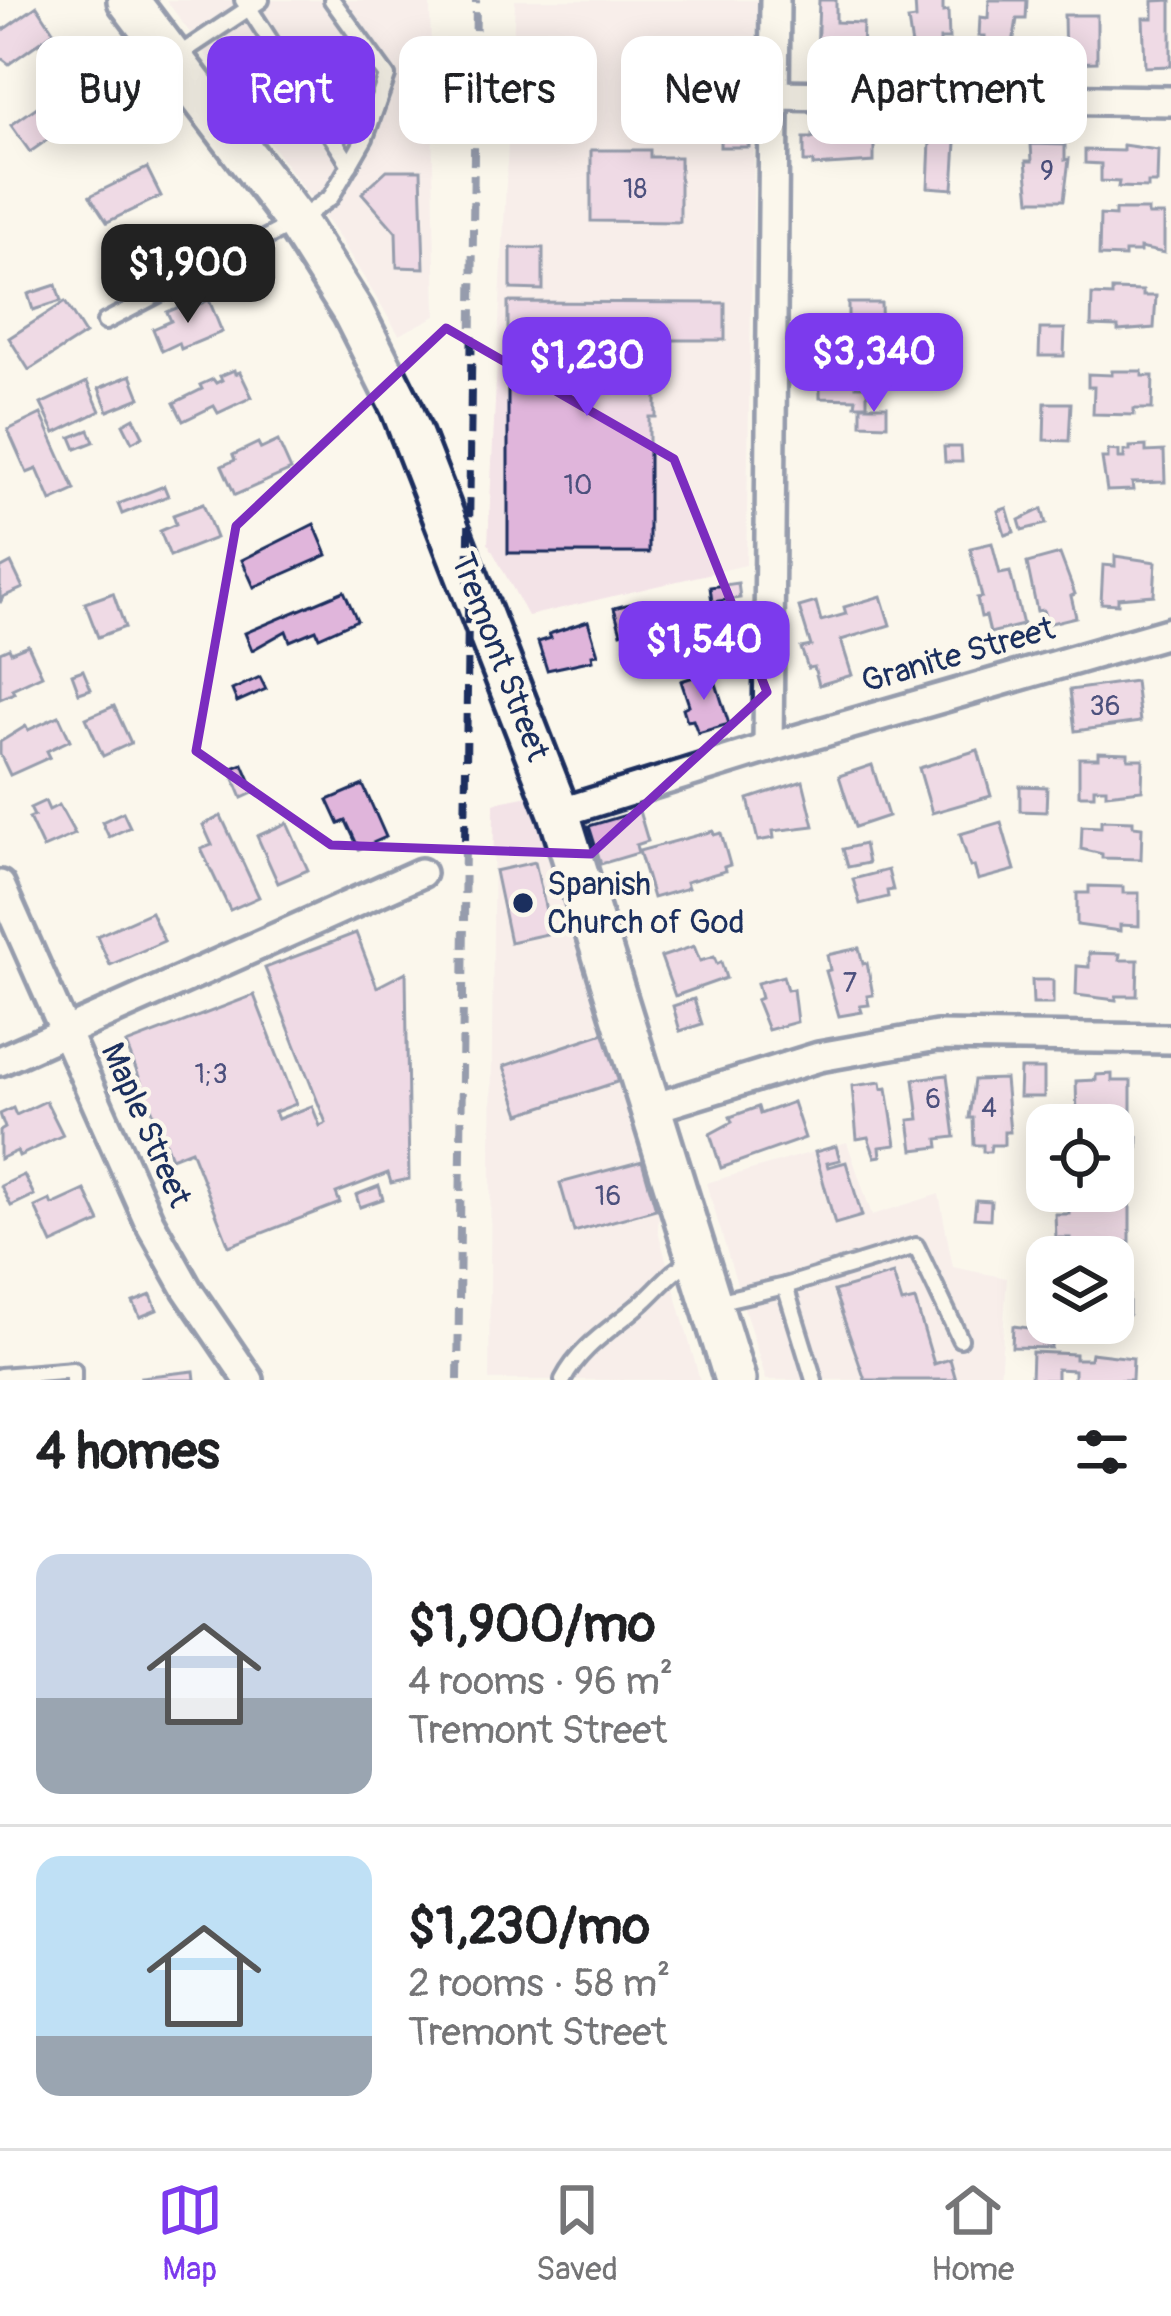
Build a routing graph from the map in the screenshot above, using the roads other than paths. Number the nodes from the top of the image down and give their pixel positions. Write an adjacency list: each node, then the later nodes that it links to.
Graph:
1 (128, 0): 5 (main road, Tremont Street)
2 (332, 0): 12 (lane)
3 (775, 0): 6 (street)
4 (251, 3): 7 (lane); 12 (lane)
5 (155, 36)
6 (775, 36)
7 (183, 52)
8 (183, 72): 13 (main road, Tremont Street)
9 (783, 95): 10 (street)
10 (1171, 101)
11 (774, 144): 16 (street)
12 (350, 164): 13 (lane)
13 (296, 222): 14 (lane); 17 (main road, Tremont Street)
14 (105, 322)
15 (1171, 632): 16 (street, Granite Street)
16 (768, 748): 17 (street, Granite Street)
17 (559, 813): 23 (main road, Tremont Street)
18 (421, 873): 20 (street)
19 (0, 886): 20 (street, Maple Street)
20 (65, 1032): 22 (street); 30 (street, Maple Street)
21 (1171, 1040): 23 (street)
22 (0, 1061)
23 (652, 1108): 24 (main road, Tremont Street)
24 (698, 1256): 26 (main road, Tremont Street); 31 (lane)
25 (785, 1286): 26 (lane); 27 (lane); 33 (lane)
26 (712, 1304): 32 (main road, Tremont Street)
27 (960, 1339)
28 (0, 1376): 29 (lane)
29 (73, 1380)
30 (249, 1380)
31 (563, 1380)
32 (735, 1380)
33 (814, 1380)

